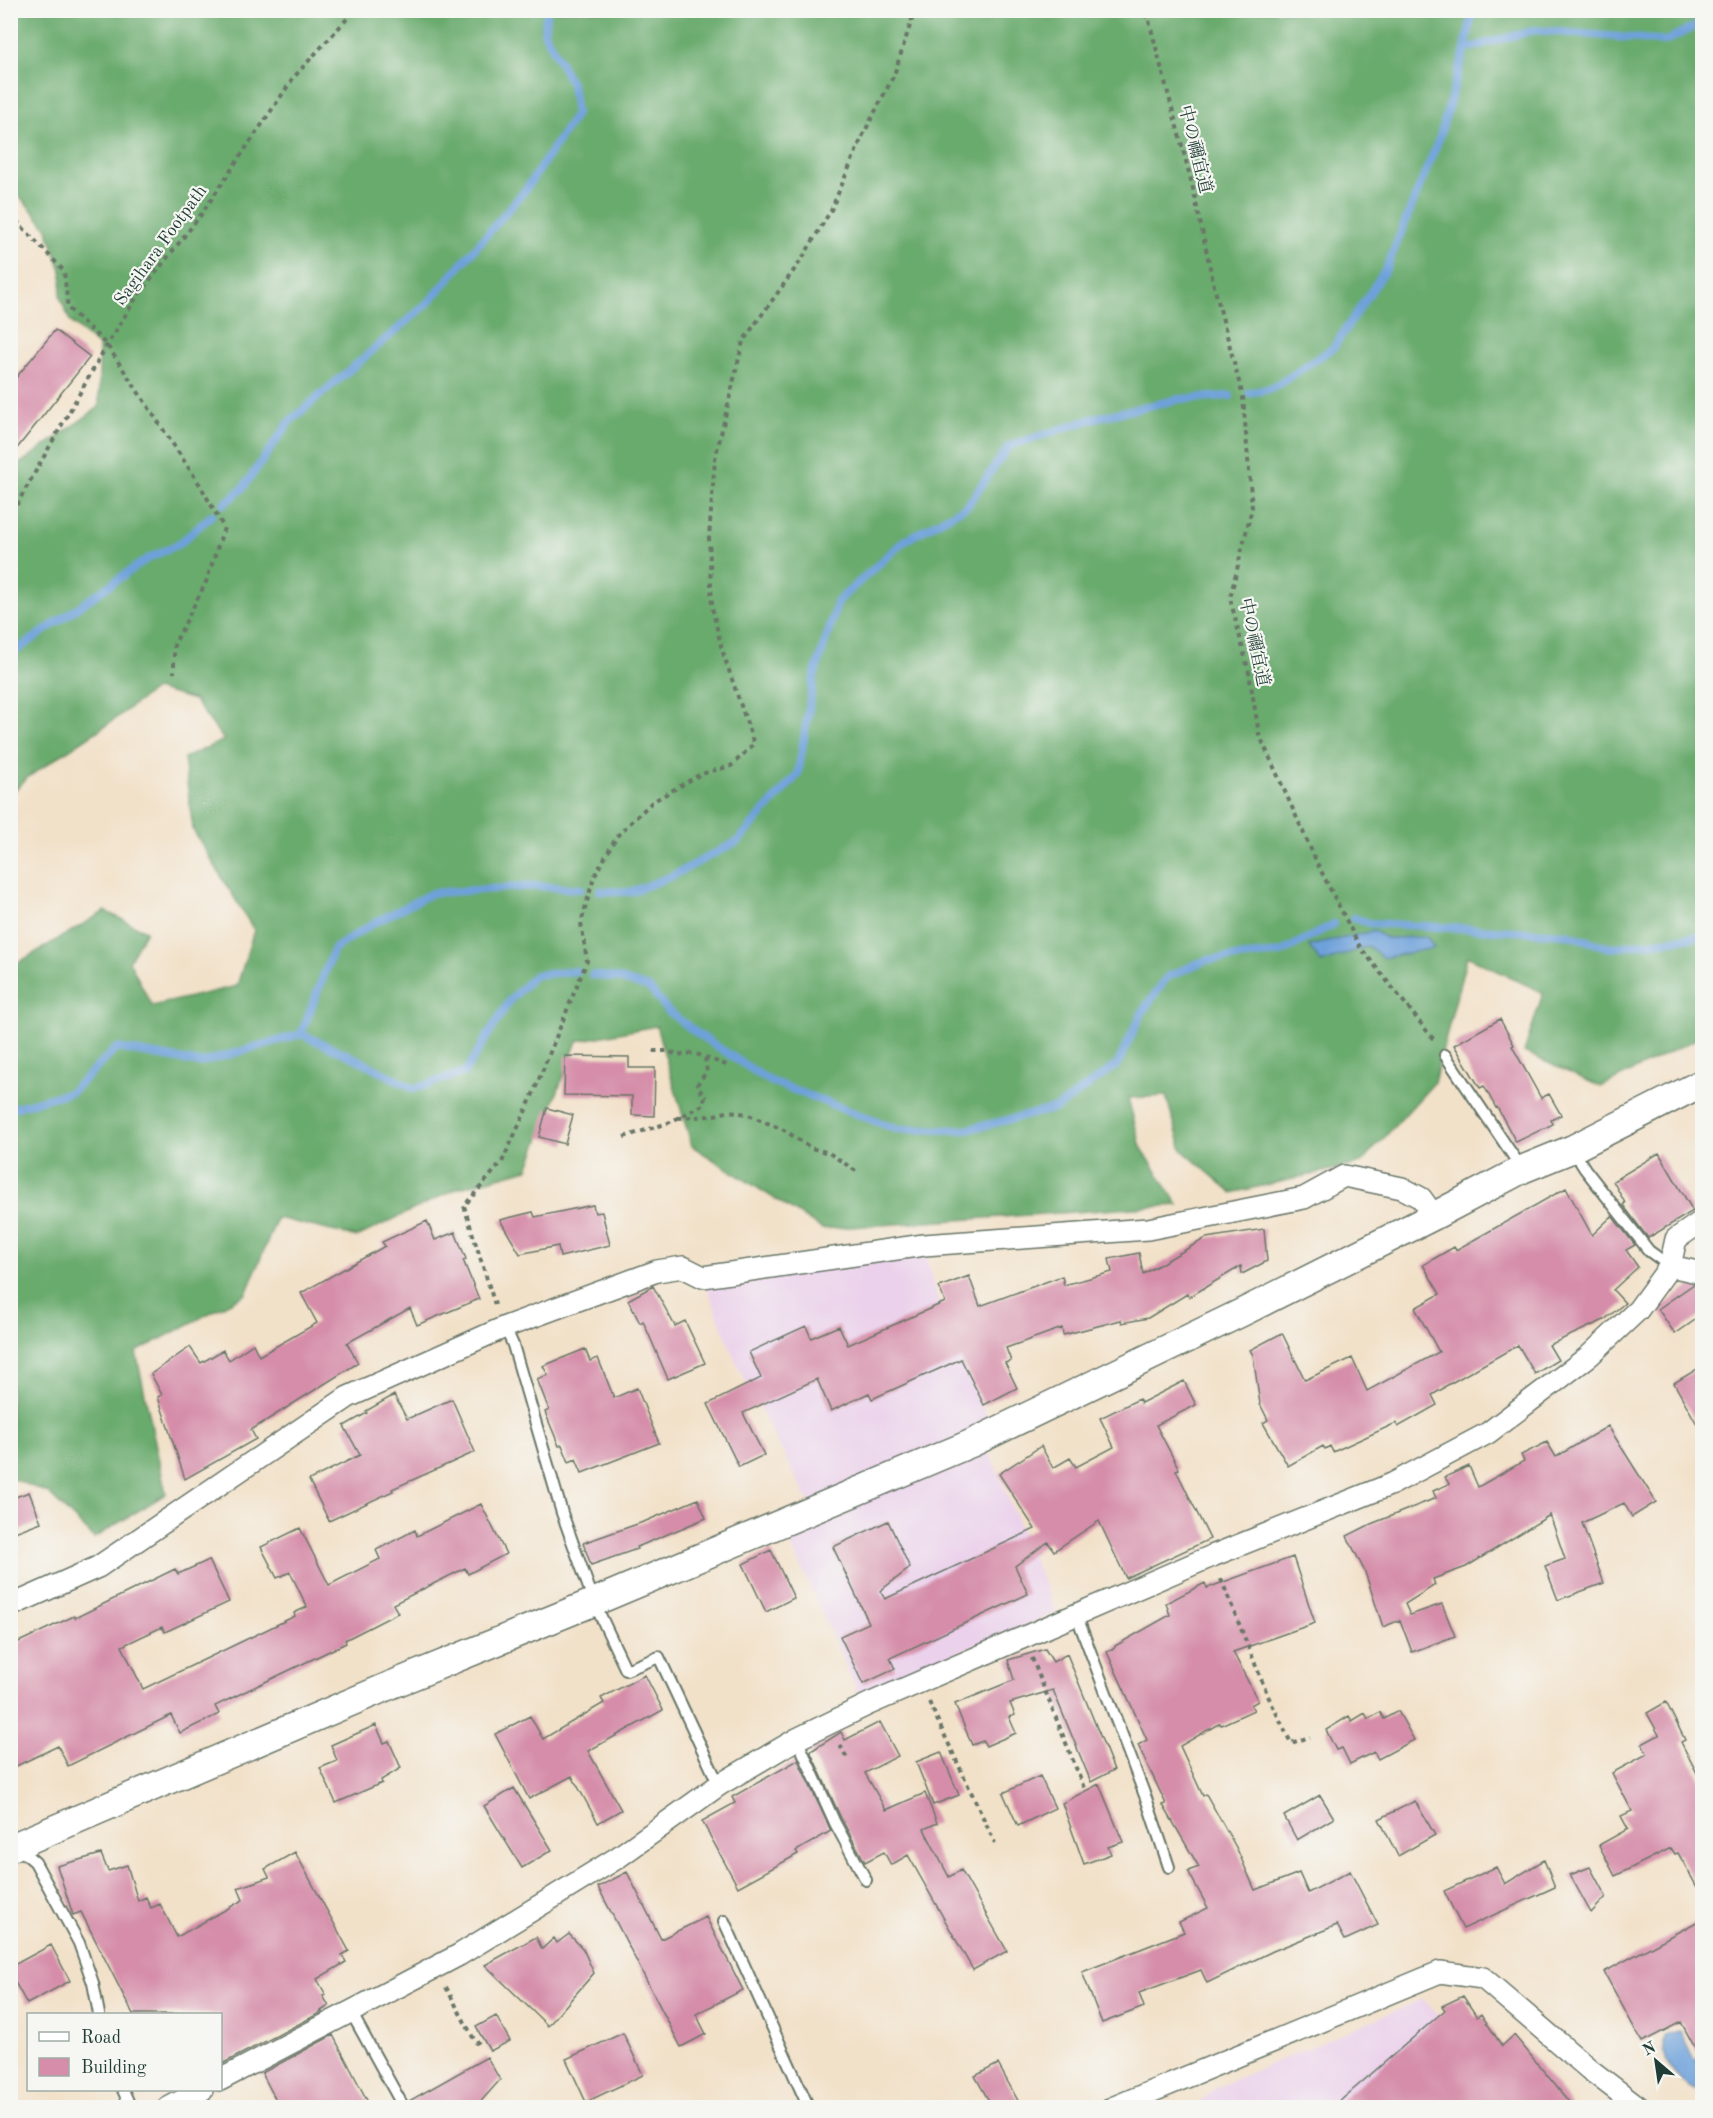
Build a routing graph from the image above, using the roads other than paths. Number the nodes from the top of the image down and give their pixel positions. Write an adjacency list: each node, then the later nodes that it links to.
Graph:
1 (1445, 1055): 4 (lane)
2 (1702, 1083): 3 (street)
3 (1572, 1149): 4 (street); 7 (lane)
4 (1523, 1169): 5 (street)
5 (1434, 1216): 9 (street); 10 (street)
6 (1702, 1221): 7 (street)
7 (1670, 1266): 8 (street); 12 (street)
8 (1702, 1274)
9 (505, 1328): 10 (lane); 11 (street)
10 (594, 1602): 14 (lane); 15 (street)
11 (10, 1606)
12 (1076, 1614): 13 (street); 16 (lane)
13 (797, 1739): 14 (street); 17 (lane)
14 (719, 1785): 19 (street)
15 (12, 1844): 20 (lane)
16 (1170, 1867)
17 (866, 1880)
18 (724, 1921): 27 (lane)
19 (351, 2012): 21 (street); 26 (lane)
20 (99, 2013)
21 (222, 2079)
22 (123, 2091): 24 (lane)
23 (200, 2091): 25 (street)
24 (131, 2108)
25 (168, 2108)
26 (404, 2108)
27 (809, 2108)
28 (1112, 2108): 29 (street)
29 (1640, 2108)

